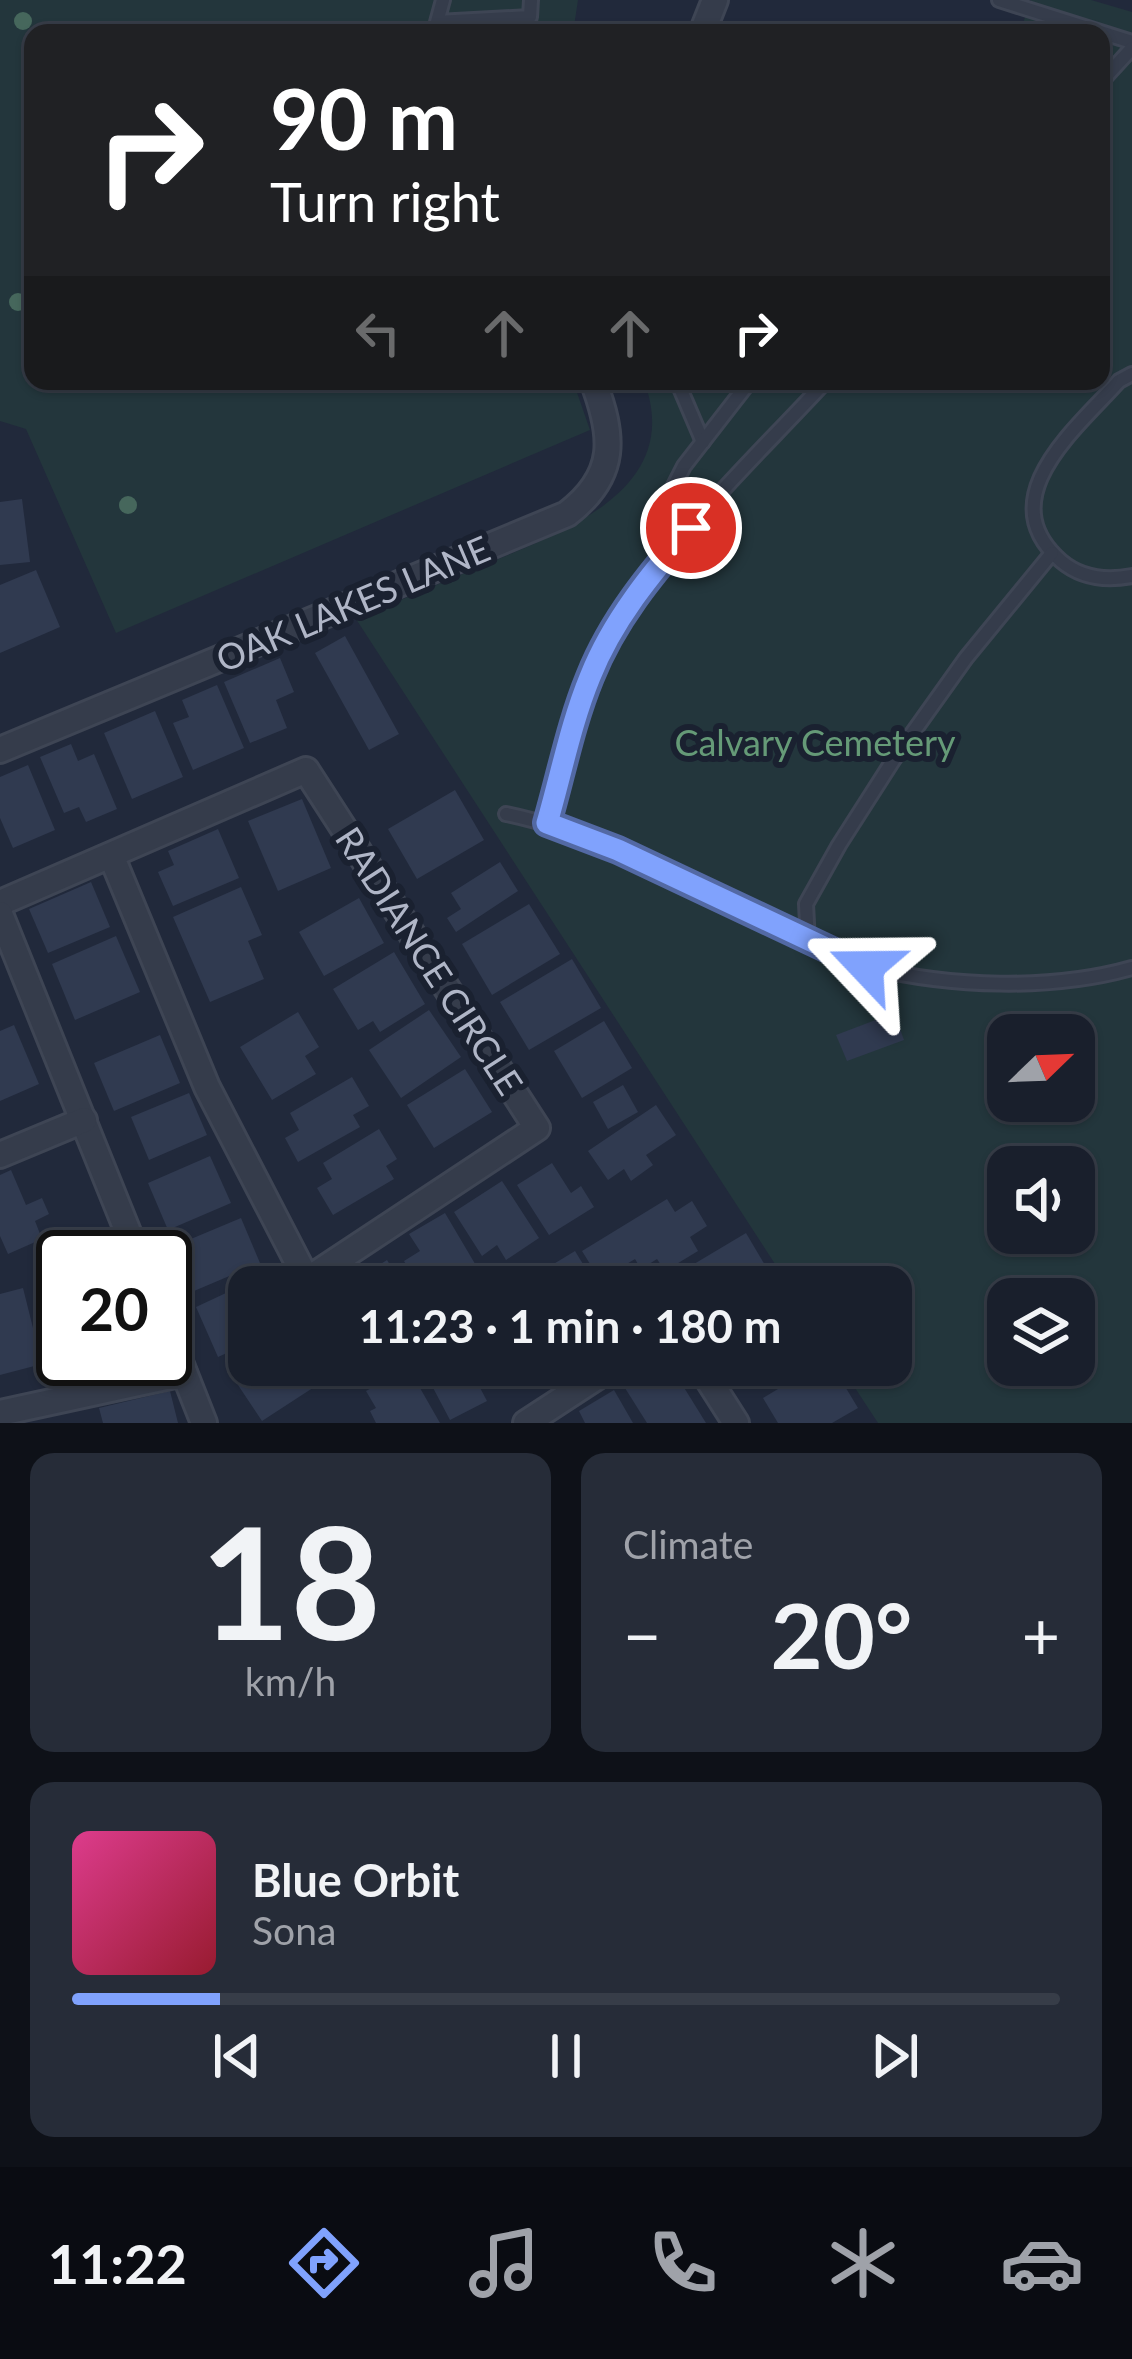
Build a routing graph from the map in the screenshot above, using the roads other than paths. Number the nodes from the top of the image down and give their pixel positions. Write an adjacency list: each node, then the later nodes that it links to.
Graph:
1 (443, 0): 2 (lane)
2 (531, 0)
3 (999, 0): 4 (lane)
4 (1072, 24)
5 (1132, 45): 6 (lane)
6 (1110, 71)
7 (1132, 374): 13 (lane)
8 (597, 390): 16 (street, OAK LAKES LANE)
9 (681, 390): 12 (lane)
10 (743, 390): 12 (lane)
11 (818, 390): 14 (lane)
12 (703, 442): 14 (lane)
13 (1052, 553): 15 (lane); 22 (lane)
14 (667, 555): 18 (lane)
15 (1132, 576)
16 (0, 750)
17 (506, 814): 18 (lane)
18 (547, 823): 22 (lane)
19 (111, 855): 19 (street, RADIANCE CIRCLE); 20 (street, RADIANCE CIRCLE)
20 (0, 903)
21 (0, 914): 24 (street)
22 (808, 942): 23 (lane)
23 (1132, 968)
24 (84, 1120): 25 (street); 26 (street)
25 (0, 1155)
26 (127, 1230)
27 (124, 1386): 31 (street)
28 (189, 1386): 32 (street)
29 (583, 1386): 33 (street)
30 (712, 1386): 34 (street)
31 (0, 1413)
32 (204, 1423)
33 (526, 1423)
34 (736, 1423)

